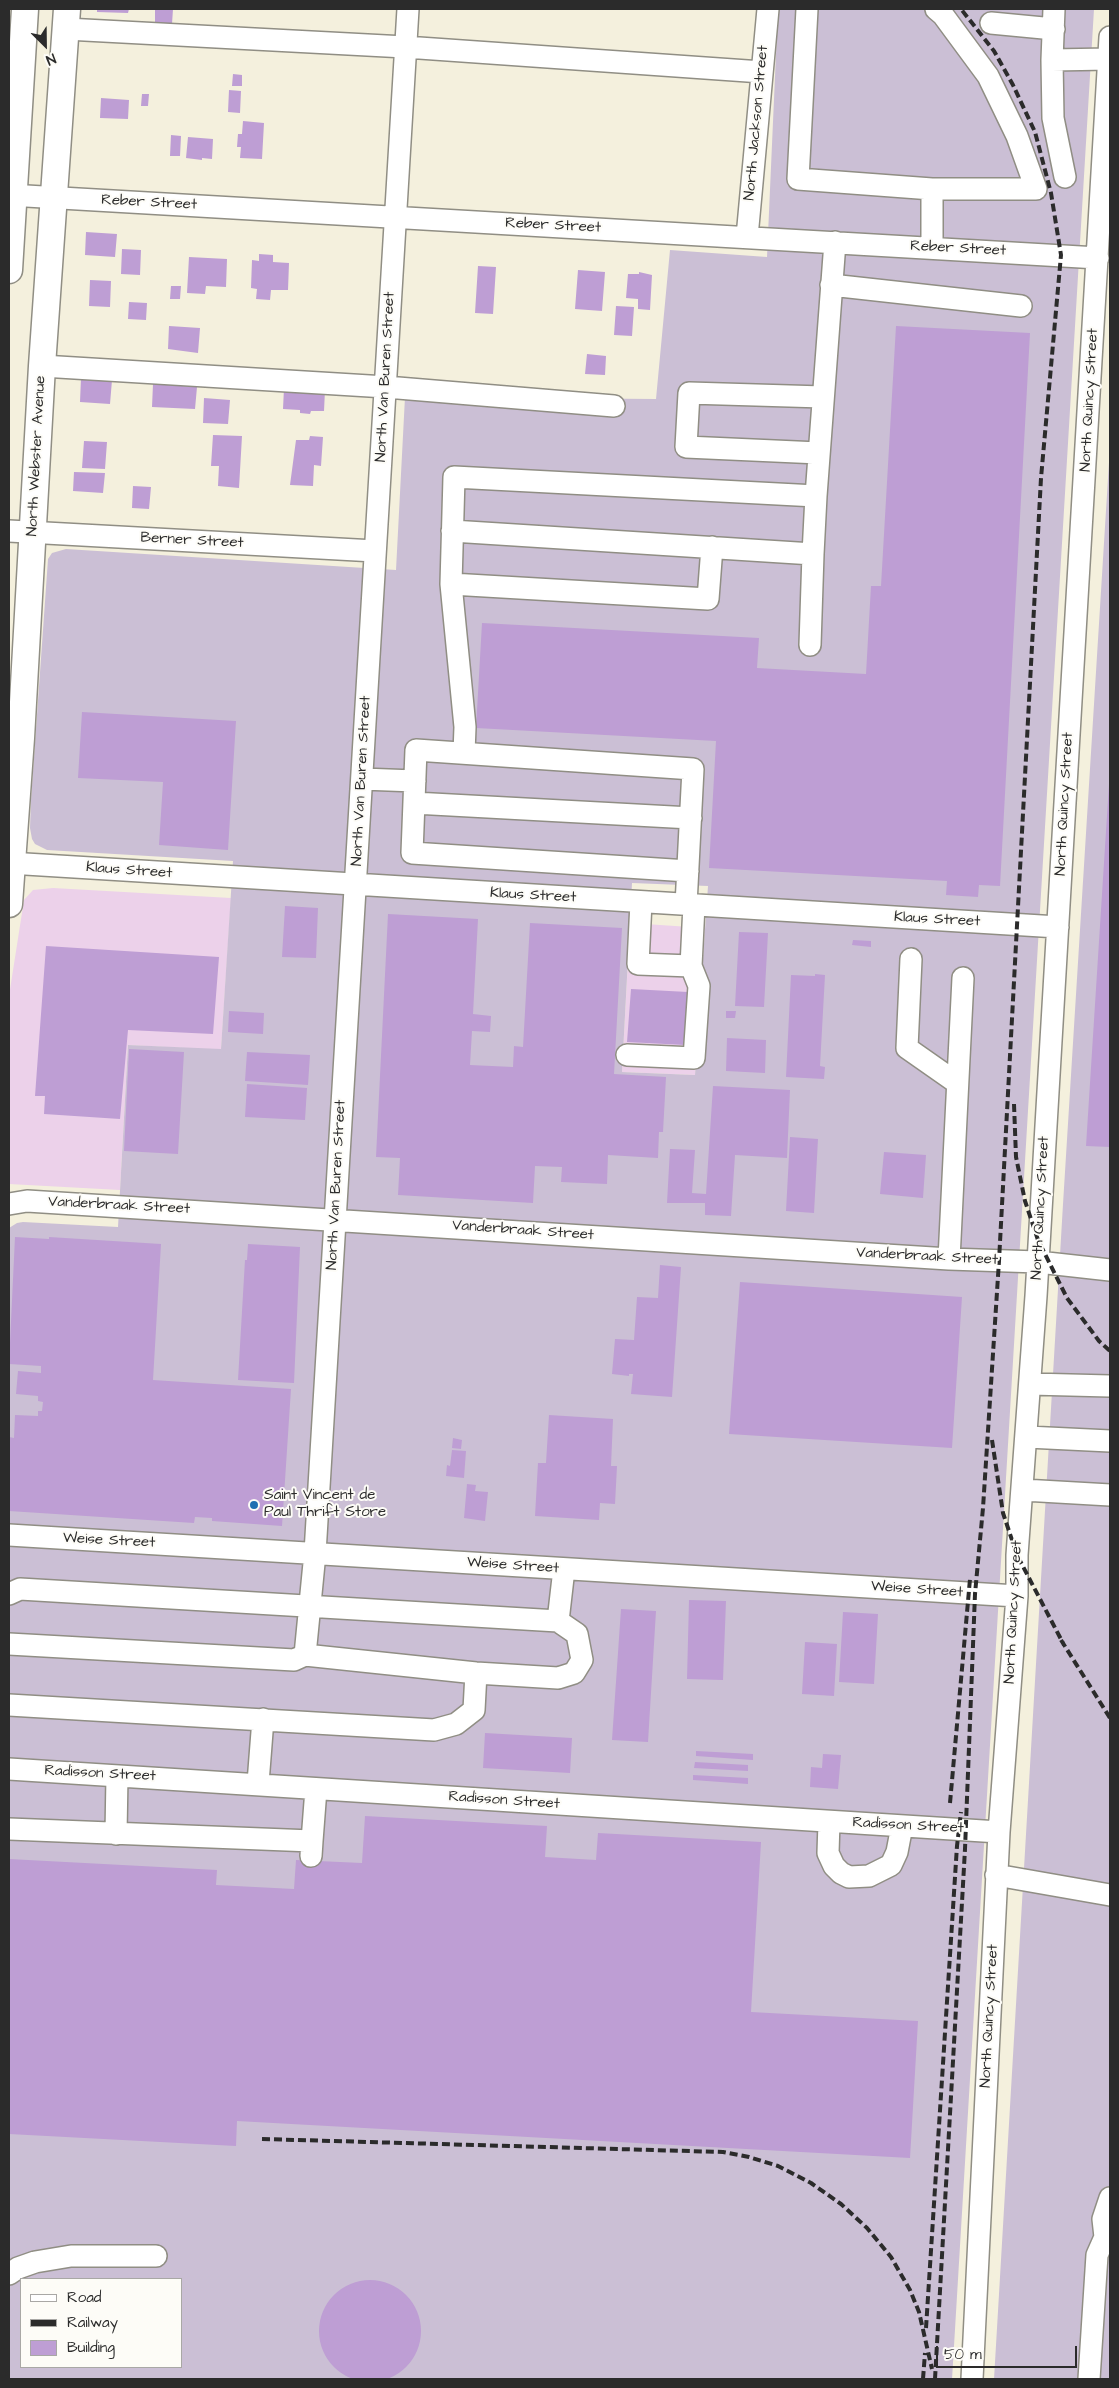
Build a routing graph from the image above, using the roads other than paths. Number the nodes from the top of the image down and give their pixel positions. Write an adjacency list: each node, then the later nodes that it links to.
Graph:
1 (25, 9): 16 (main road)
2 (408, 9): 10 (street, North Van Buren Street)
3 (768, 9): 13 (street, North Jackson Street)
4 (807, 9): 15 (street)
5 (936, 9): 15 (street)
6 (67, 19): 10 (street); 17 (main road, North Webster Avenue)
7 (1054, 19): 8 (street); 11 (street)
8 (991, 23)
9 (1110, 37): 12 (street, North Quincy Street)
10 (405, 47): 13 (street); 18 (street, North Van Buren Street)
11 (1052, 60): 12 (street); 14 (street)
12 (1109, 69): 22 (street, North Quincy Street)
13 (762, 72): 19 (street, North Jackson Street)
14 (1065, 177)
15 (932, 189): 21 (street)
16 (11, 195): 17 (street, Reber Street); 23 (main road)
17 (55, 198): 18 (street, Reber Street); 26 (main road, North Webster Avenue)
18 (395, 216): 19 (street, Reber Street); 27 (street, North Van Buren Street)
19 (747, 237): 20 (street, Reber Street)
20 (835, 242): 21 (street, Reber Street); 24 (street)
21 (932, 248): 22 (street, Reber Street)
22 (1098, 258): 50 (street, North Quincy Street)
23 (9, 270)
24 (831, 285): 25 (street); 28 (street)
25 (1021, 306)
26 (42, 366): 27 (street); 33 (main road, North Webster Avenue)
27 (386, 388): 29 (street); 35 (street, North Van Buren Street)
28 (823, 397): 30 (street); 30 (street)
29 (614, 406)
30 (819, 453): 31 (street)
31 (816, 496): 32 (street); 36 (street)
32 (452, 531): 34 (street); 37 (street)
33 (20, 532): 35 (street, Berner Street); 44 (main road, North Webster Avenue)
34 (712, 547): 36 (street); 37 (street)
35 (375, 551): 40 (street, North Van Buren Street)
36 (813, 554): 38 (street)
37 (451, 584): 39 (street)
38 (810, 645)
39 (464, 753): 41 (street); 43 (street)
40 (362, 778): 41 (street); 46 (street, North Van Buren Street)
41 (415, 782): 42 (street)
42 (414, 803): 43 (street); 45 (street)
43 (690, 818): 45 (street)
44 (11, 863): 46 (street, Klaus Street); 48 (main road, North Webster Avenue)
45 (688, 871): 49 (street)
46 (355, 885): 47 (street, Klaus Street); 57 (street, North Van Buren Street)
47 (642, 902): 49 (street, Klaus Street); 52 (street)
48 (9, 904)
49 (690, 905): 50 (street, Klaus Street); 52 (street)
50 (1058, 927): 59 (street, North Quincy Street)
51 (911, 959): 55 (street)
52 (690, 966): 54 (street)
53 (963, 978): 55 (street)
54 (627, 1055)
55 (957, 1083): 58 (street)
56 (9, 1204): 57 (street, Vanderbraak Street)
57 (335, 1219): 58 (street, Vanderbraak Street); 68 (street, North Van Buren Street)
58 (949, 1259): 59 (street, Vanderbraak Street)
59 (1038, 1262): 60 (street, Vanderbraak Street); 61 (street, North Quincy Street)
60 (1110, 1270)
61 (1030, 1384): 62 (street); 63 (street, North Quincy Street)
62 (1110, 1386)
63 (1027, 1437): 64 (street); 65 (street, North Quincy Street)
64 (1110, 1441)
65 (1023, 1490): 66 (street); 71 (street, North Quincy Street)
66 (1110, 1495)
67 (9, 1535): 68 (street, Weise Street)
68 (315, 1554): 69 (street, Weise Street); 72 (street, North Van Buren Street)
69 (564, 1569): 71 (street, Weise Street); 73 (street)
70 (9, 1594): 72 (street)
71 (1018, 1596): 86 (street, North Quincy Street)
72 (310, 1606): 73 (street); 75 (street, North Van Buren Street)
73 (558, 1621): 76 (street)
74 (9, 1644): 75 (street)
75 (305, 1655): 76 (street)
76 (476, 1673): 78 (street)
77 (9, 1705): 78 (street)
78 (262, 1720): 81 (street)
79 (9, 1769): 80 (street, Radisson Street)
80 (118, 1776): 81 (street, Radisson Street); 87 (street)
81 (258, 1783): 82 (street, Radisson Street)
82 (316, 1788): 83 (street, Radisson Street); 87 (street)
83 (829, 1822): 84 (street, Radisson Street); 84 (street)
84 (902, 1826): 86 (street, Radisson Street)
85 (9, 1829): 87 (street)
86 (998, 1832): 88 (street, North Quincy Street)
87 (116, 1834)
88 (996, 1874): 89 (street); 94 (street, North Quincy Street)
89 (1110, 1895)
90 (1110, 2198): 91 (street)
91 (1108, 2236): 95 (street)
92 (156, 2256): 93 (street)
93 (9, 2274)
94 (972, 2379)
95 (1089, 2379)

